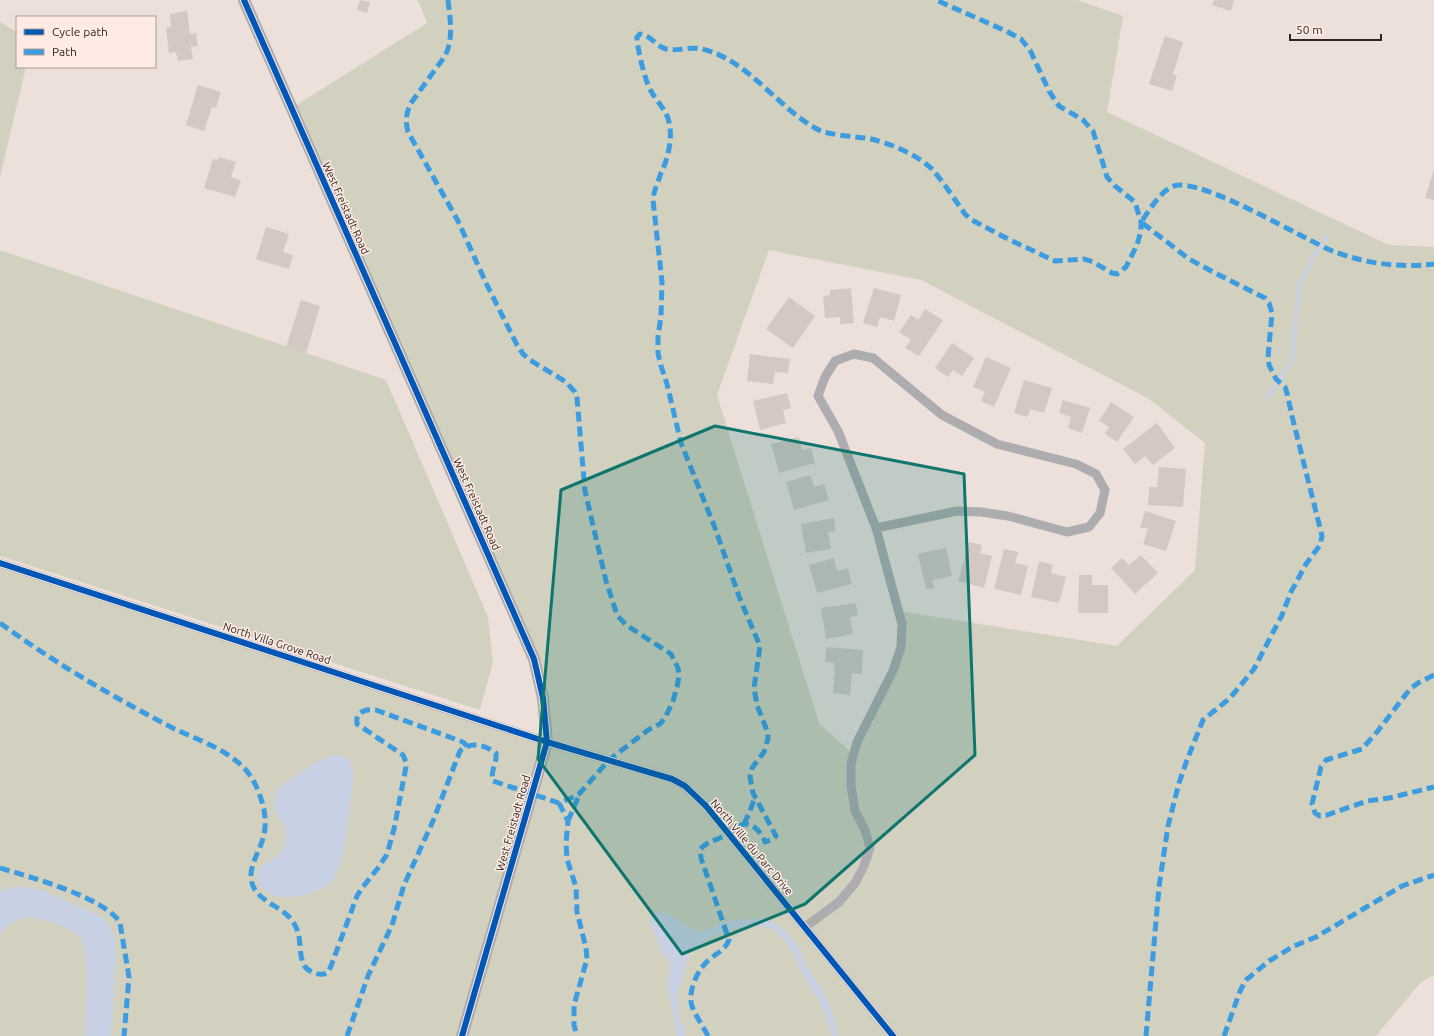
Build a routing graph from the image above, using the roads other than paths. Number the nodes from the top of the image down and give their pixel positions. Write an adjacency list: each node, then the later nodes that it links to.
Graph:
1 (244, 0): 4 (street, West Freistadt Road)
2 (876, 528): 2 (street); 5 (street)
3 (0, 563): 4 (street, North Villa Grove Road)
4 (547, 742): 5 (street, North Ville du Parc Drive); 6 (street, West Freistadt Road)
5 (805, 927): 7 (street, North Ville du Parc Drive)
6 (462, 1036)
7 (893, 1036)

